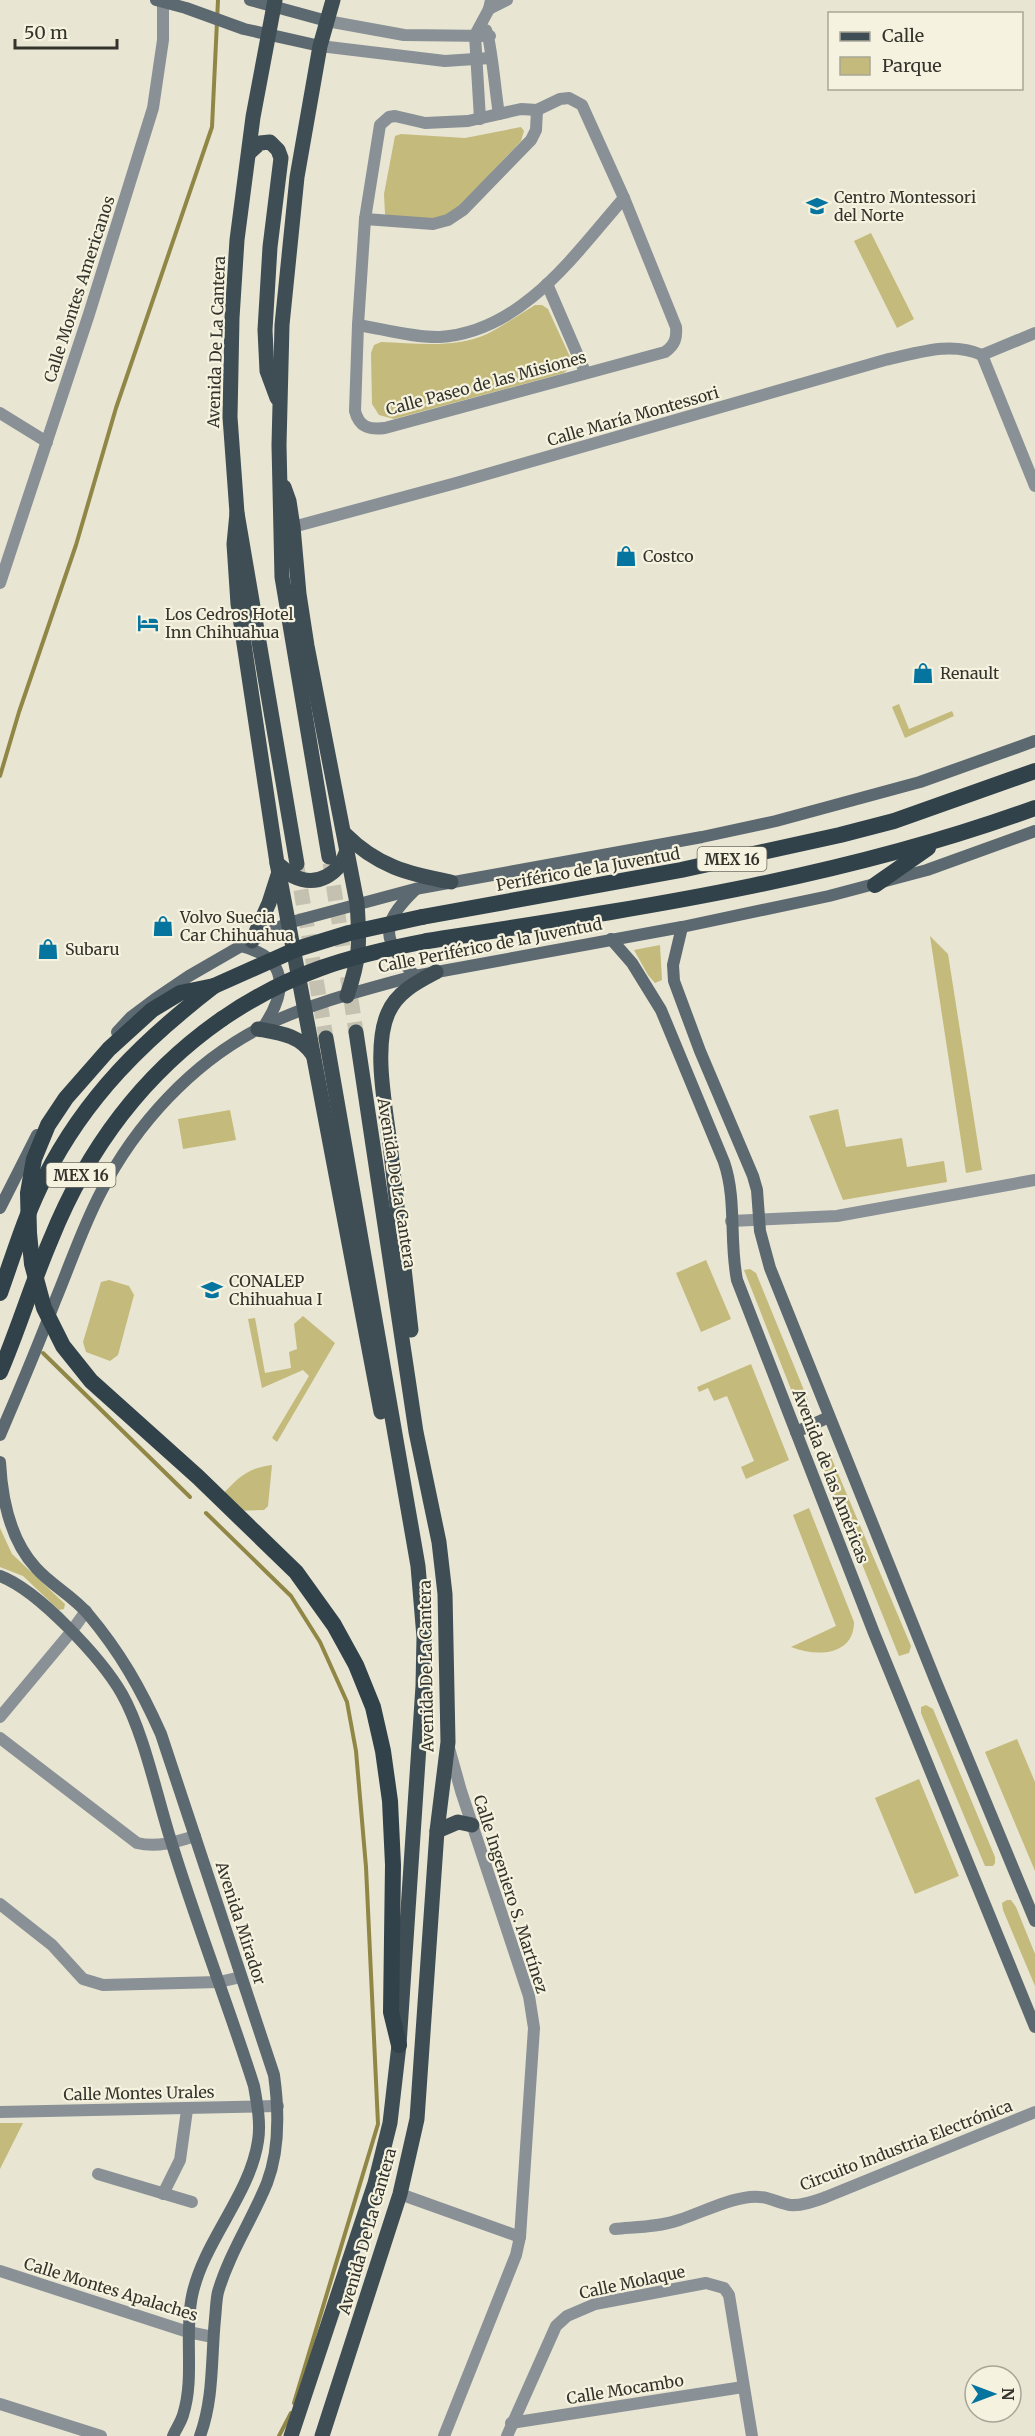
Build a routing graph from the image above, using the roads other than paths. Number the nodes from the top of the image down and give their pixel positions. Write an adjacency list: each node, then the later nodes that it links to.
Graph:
1 (250, 0): 5 (main road)
2 (333, 0): 7 (main road)
3 (507, 0): 6 (street)
4 (161, 1): 10 (main road); 30 (street, Calle Montes Americanos)
5 (274, 4): 7 (main road); 10 (main road, Avenida De La Cantera)
6 (490, 4): 8 (street)
7 (327, 21): 11 (street); 13 (main road)
8 (482, 24): 9 (street); 12 (street)
9 (475, 35): 11 (street); 12 (street); 15 (street)
10 (267, 36): 13 (main road); 20 (main road, Avenida De La Cantera)
11 (418, 36): 14 (street)
12 (490, 36): 16 (street)
13 (320, 46): 14 (street); 28 (main road)
14 (414, 58): 15 (street)
15 (474, 58): 16 (street); 19 (street)
16 (490, 58): 18 (street)
17 (537, 110): 18 (street, Calle Paseo de las Misiones); 21 (street, Calle Paseo de las Misiones); 22 (street)
18 (499, 114): 19 (street, Calle Paseo de las Misiones)
19 (480, 119): 22 (street, Calle Paseo de las Misiones)
20 (249, 153): 28 (main road); 33 (main road, Avenida De La Cantera)
21 (624, 198): 23 (street); 27 (street, Calle Paseo de las Misiones)
22 (365, 219): 24 (street, Calle Paseo de las Misiones)
23 (547, 284): 24 (street); 27 (street)
24 (358, 325): 27 (street, Calle Paseo de las Misiones)
25 (1035, 333): 26 (street)
26 (982, 355): 32 (street); 34 (street, Calle María Montessori)
27 (585, 372)
28 (280, 406): 31 (main road)
29 (0, 413): 30 (street)
30 (47, 442): 35 (street, Calle Montes Americanos)
31 (279, 481): 34 (main road); 43 (main road)
32 (1035, 486)
33 (237, 513): 44 (main road, Avenida De La Cantera); 45 (main road)
34 (293, 527): 40 (main road)
35 (0, 583)
36 (1035, 741): 46 (main road)
37 (1035, 771): 56 (highway, Periférico de la Juventud / MEX 16, bridge)
38 (1035, 808): 41 (highway, MEX 16)
39 (1035, 831): 47 (main road, Calle Periférico de la Juventud)
40 (345, 834): 42 (main road); 46 (main road)
41 (940, 839): 47 (highway); 70 (highway, Calle Periférico de la Juventud / MEX 16, bridge)
42 (347, 850): 45 (main road); 49 (main road)
43 (329, 857)
44 (297, 864)
45 (278, 868): 50 (main road); 53 (main road)
46 (451, 882): 48 (main road)
47 (875, 885): 51 (main road, Calle Periférico de la Juventud)
48 (415, 889): 49 (main road); 55 (main road)
49 (357, 903): 50 (main road); 57 (main road)
50 (288, 923): 53 (main road); 59 (main road)
51 (682, 927): 52 (main road, Calle Periférico de la Juventud); 58 (main road, Avenida de las Américas)
52 (611, 939): 54 (main road, Calle Periférico de la Juventud); 60 (main road, Avenida de las Américas)
53 (246, 944): 61 (main road); 66 (main road)
54 (436, 972): 55 (main road, Calle Periférico de la Juventud); 72 (main road)
55 (415, 976): 57 (main road, Calle Periférico de la Juventud)
56 (214, 986): 69 (highway, MEX 16); 92 (highway, bridge)
57 (346, 996): 59 (main road, Calle Periférico de la Juventud)
58 (680, 1000): 60 (main road); 67 (main road, Avenida de las Américas)
59 (306, 1010): 61 (main road, Calle Periférico de la Juventud); 64 (main road)
60 (661, 1010): 68 (main road, Avenida de las Américas)
61 (261, 1028): 64 (main road); 74 (main road, Calle Periférico de la Juventud)
62 (356, 1032): 72 (main road, Avenida De La Cantera)
63 (326, 1038): 76 (main road, Avenida De La Cantera)
64 (314, 1057): 76 (main road)
65 (1035, 1180): 67 (street)
66 (0, 1208)
67 (758, 1219): 68 (street); 71 (main road, Avenida de las Américas)
68 (731, 1221): 73 (main road, Avenida de las Américas)
69 (0, 1293)
70 (0, 1372)
71 (829, 1418): 73 (main road); 88 (main road, Avenida de las Américas)
72 (416, 1432): 82 (main road, Avenida De La Cantera)
73 (796, 1432): 91 (main road, Avenida de las Américas)
74 (0, 1436)
75 (0, 1462): 78 (main road, Avenida Mirador)
76 (403, 1476): 92 (main road, Avenida De La Cantera)
77 (0, 1576): 79 (main road)
78 (86, 1611): 79 (street); 85 (main road, Avenida Mirador)
79 (71, 1632): 80 (street); 86 (main road)
80 (0, 1718)
81 (0, 1738): 86 (street)
82 (448, 1742): 83 (street, Calle Ingeniero S. Martínez); 84 (main road, Avenida De La Cantera)
83 (472, 1825): 84 (main road); 105 (street, Calle Ingeniero S. Martínez)
84 (437, 1831): 102 (main road, Avenida De La Cantera)
85 (195, 1836): 86 (street); 89 (main road, Avenida Mirador)
86 (172, 1843): 90 (main road)
87 (0, 1904): 90 (street)
88 (1035, 1920)
89 (241, 1977): 90 (street); 93 (main road, Avenida Mirador)
90 (219, 1982): 94 (main road)
91 (1035, 2027)
92 (399, 2045): 113 (main road, Avenida De La Cantera)
93 (278, 2106): 94 (street, Calle Montes Urales); 100 (main road, Avenida Mirador)
94 (258, 2107): 95 (street, Calle Montes Urales); 98 (main road)
95 (187, 2110): 96 (street, Calle Montes Urales); 101 (street)
96 (0, 2112)
97 (1035, 2112): 104 (street, Circuito Industria Electrónica)
98 (248, 2173): 100 (main road); 107 (main road)
99 (98, 2174): 101 (street)
100 (267, 2182): 108 (main road, Avenida Mirador)
101 (163, 2194): 103 (street)
102 (400, 2194): 105 (street); 111 (main road, Avenida De La Cantera)
103 (192, 2202)
104 (615, 2229)
105 (520, 2237): 119 (street, Calle Ingeniero S. Martínez)
106 (0, 2271): 107 (street, Calle Montes Apalaches)
107 (188, 2332): 108 (street, Calle Montes Apalaches); 115 (main road)
108 (213, 2337): 116 (main road, Avenida Mirador)
109 (743, 2387): 112 (street, Calle Mocambo); 112 (street, Calle Molaque); 121 (street)
110 (0, 2403): 114 (street)
111 (330, 2417): 117 (main road, Avenida De La Cantera); 118 (street)
112 (512, 2422): 120 (street, Calle Molaque)
113 (290, 2434)
114 (101, 2436)
115 (173, 2436)
116 (200, 2436)
117 (322, 2436)
118 (330, 2436)
119 (444, 2436)
120 (507, 2436)
121 (752, 2436)

